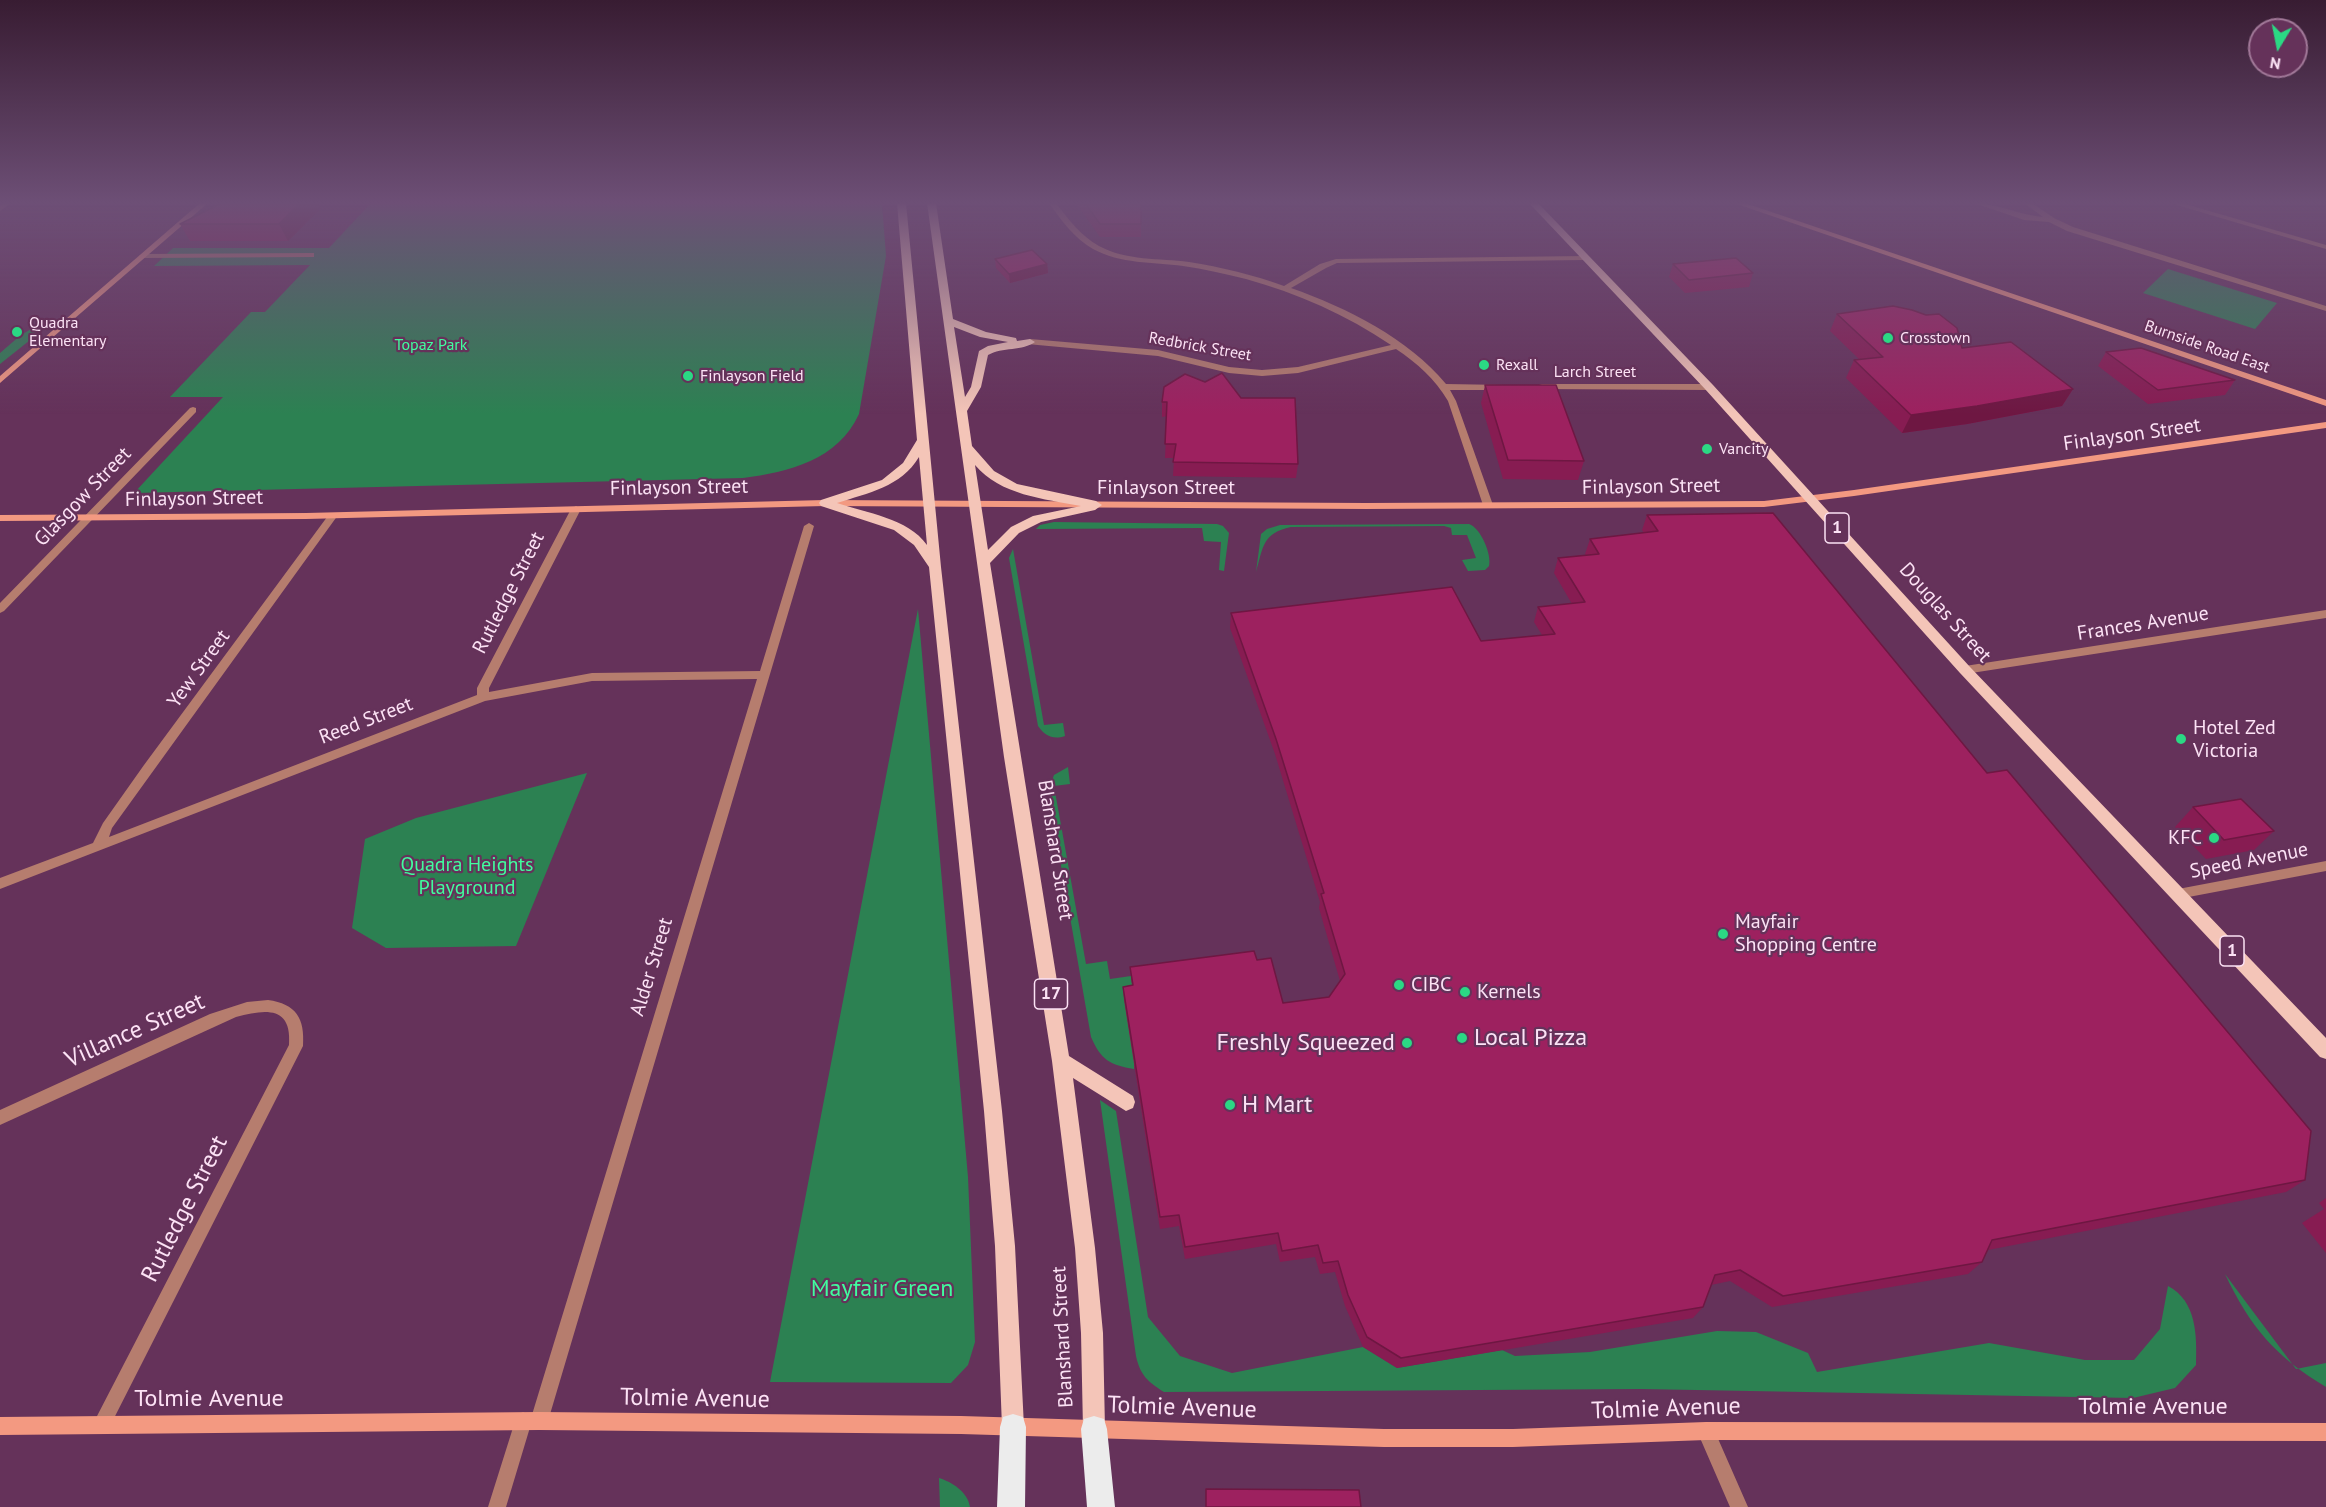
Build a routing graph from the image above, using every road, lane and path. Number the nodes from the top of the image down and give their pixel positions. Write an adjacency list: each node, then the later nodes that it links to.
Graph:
1 (123, 273): 14 (main road)
2 (908, 273): 23 (main road)
3 (943, 273): 11 (main road, Blanshard Street / 17)
4 (1235, 273): 9 (street)
5 (1311, 273): 9 (street)
6 (1600, 273): 18 (main road, Douglas Street / 1)
7 (1944, 273): 19 (main road, Burnside Road East)
8 (2211, 273): 10 (street)
9 (1286, 288): 13 (street)
10 (2326, 309)
11 (950, 321): 12 (main road); 20 (main road, Blanshard Street / 17)
12 (1030, 342): 13 (street, Redbrick Street); 20 (main road)
13 (1398, 346): 15 (street)
14 (0, 380)
15 (1445, 387): 16 (street); 30 (street)
16 (1514, 387)
17 (1536, 387): 18 (street, Larch Street)
18 (1709, 387): 25 (main road, Douglas Street / 1)
19 (2326, 403)
20 (963, 409): 24 (main road, Blanshard Street / 17)
21 (193, 410): 34 (street, Glasgow Street)
22 (2326, 425): 25 (main road, Finlayson Street)
23 (923, 440): 26 (main road); 27 (main road)
24 (968, 447): 28 (main road, Blanshard Street / 17); 29 (main road)
25 (1811, 499): 30 (main road, Finlayson Street); 40 (main road, Douglas Street / 1)
26 (825, 503): 27 (main road, Finlayson Street); 31 (main road, Finlayson Street); 37 (main road)
27 (929, 503): 28 (main road, Finlayson Street); 37 (main road)
28 (976, 503): 29 (main road, Finlayson Street); 36 (main road, Blanshard Street / 17)
29 (1096, 505): 30 (main road, Finlayson Street); 36 (main road)
30 (1488, 505)
31 (576, 509): 32 (main road, Finlayson Street); 42 (street, Rutledge Street)
32 (333, 515): 34 (main road, Finlayson Street); 43 (street, Yew Street)
33 (0, 518): 34 (main road, Finlayson Street)
34 (87, 518): 38 (street, Glasgow Street)
35 (809, 526): 41 (street, Alder Street)
36 (985, 561): 49 (main road, Blanshard Street / 17)
37 (935, 567): 55 (main road)
38 (0, 609)
39 (2326, 614): 40 (street, Frances Avenue)
40 (1965, 669): 46 (main road, Douglas Street / 1)
41 (764, 675): 42 (street, Reed Street); 52 (street, Alder Street)
42 (483, 698): 43 (street, Reed Street)
43 (98, 846): 45 (street, Reed Street)
44 (2326, 866): 46 (street, Speed Avenue)
45 (0, 885)
46 (2178, 894): 48 (main road, Douglas Street / 1)
47 (292, 1015): 51 (street, Villance Street); 53 (street, Rutledge Street)
48 (2326, 1051)
49 (1061, 1061): 50 (main road); 56 (main road, Blanshard Street / 17)
50 (1126, 1102)
51 (0, 1118)
52 (531, 1421): 53 (main road, Tolmie Avenue); 55 (main road, Tolmie Avenue); 59 (street, Alder Street)
53 (102, 1424): 54 (main road, Tolmie Avenue)
54 (0, 1426)
55 (1013, 1427): 56 (main road, Tolmie Avenue); 60 (highway)
56 (1094, 1429): 57 (main road, Tolmie Avenue); 61 (highway, Blanshard Street / 17)
57 (1706, 1431): 58 (main road, Tolmie Avenue); 62 (street)
58 (2326, 1432)
59 (497, 1507)
60 (1011, 1507)
61 (1101, 1507)
62 (1739, 1507)

